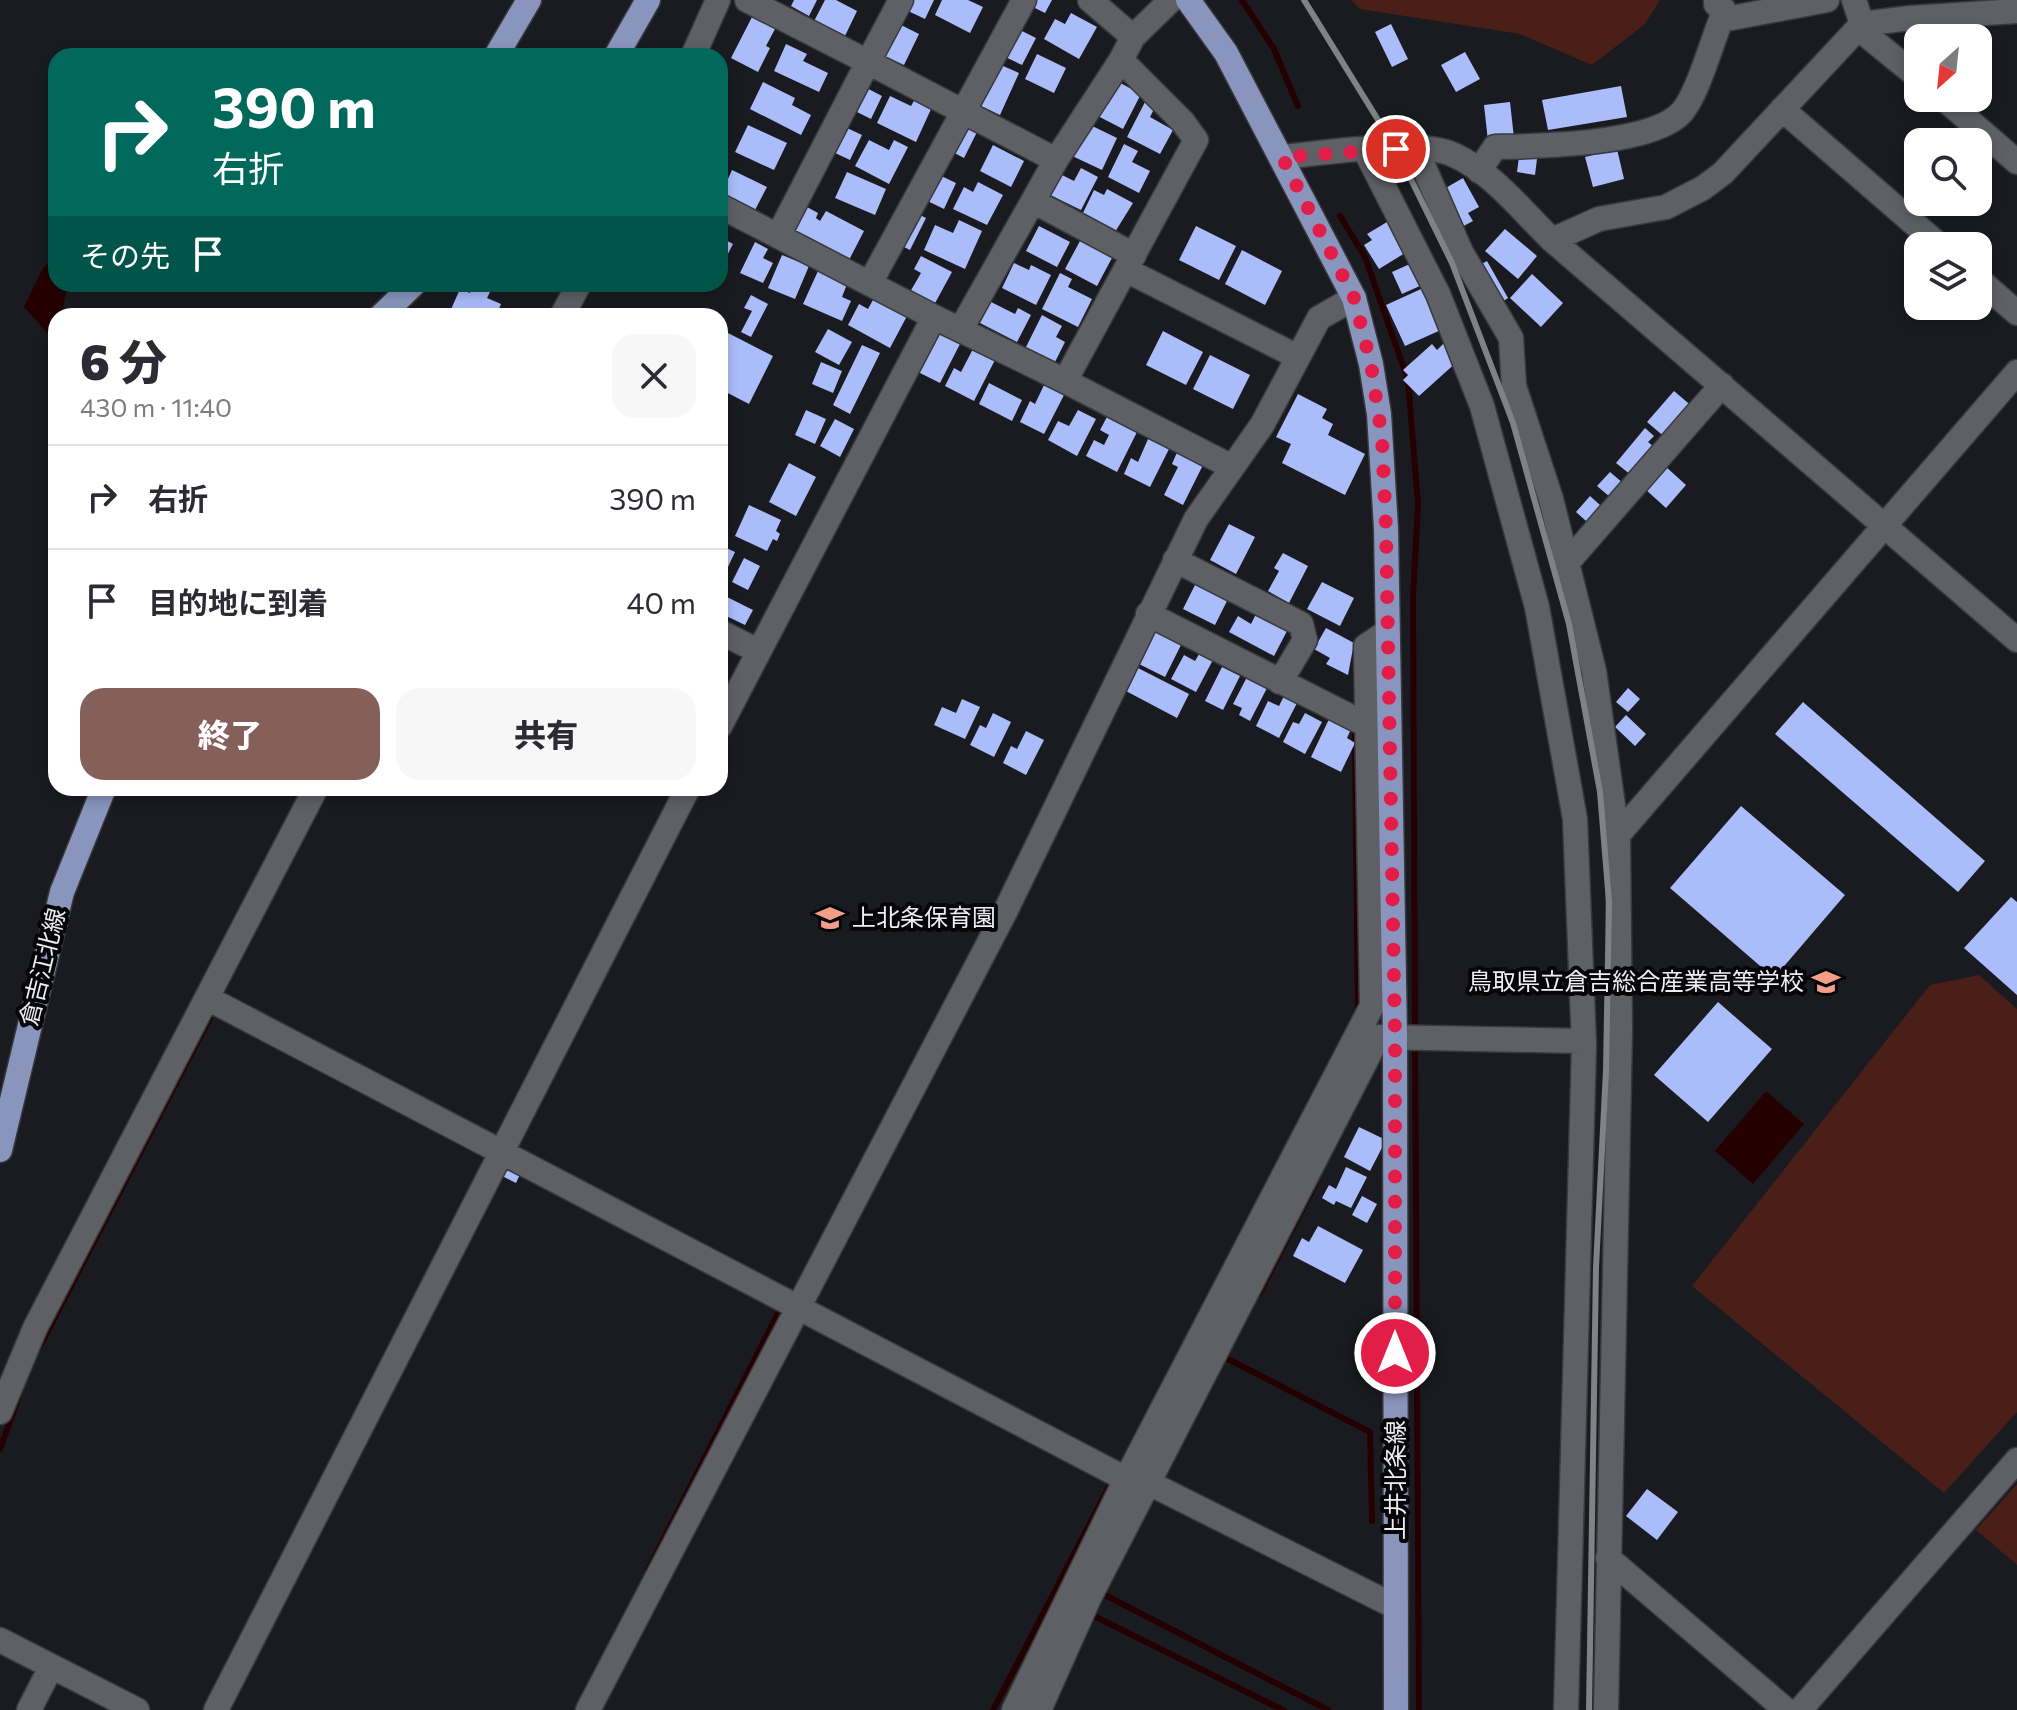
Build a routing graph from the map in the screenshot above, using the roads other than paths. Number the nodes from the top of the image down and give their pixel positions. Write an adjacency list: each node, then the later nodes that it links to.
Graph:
1 (529, 0): 16 (main road)
2 (648, 0): 17 (main road)
3 (718, 0): 18 (street)
4 (747, 0): 20 (street)
5 (901, 0): 20 (street)
6 (1024, 0): 23 (street)
7 (1090, 0): 15 (street)
8 (1171, 0): 15 (street)
9 (1188, 0): 27 (main road, 上井北条線)
10 (1827, 0): 12 (street)
11 (1854, 0): 14 (street)
12 (1718, 10): 30 (street)
13 (2017, 11): 14 (street)
14 (1862, 24): 21 (street); 22 (street)
15 (1133, 37): 19 (street)
16 (501, 48)
17 (621, 48)
18 (697, 48)
19 (1121, 60): 28 (street); 36 (street)
20 (868, 62): 23 (street); 34 (street)
21 (1904, 66)
22 (1782, 109): 33 (street); 35 (street)
23 (962, 111): 28 (street); 37 (street)
24 (1959, 112): 29 (street)
25 (1415, 147): 26 (street); 30 (street); 52 (street)
26 (1365, 150): 27 (street); 67 (street)
27 (1282, 157): 40 (main road, 上井北条線)
28 (1056, 160): 31 (street)
29 (2017, 162)
30 (1479, 171): 35 (street)
31 (1033, 201): 36 (street); 44 (street)
32 (728, 210): 34 (street)
33 (1924, 232)
34 (778, 236): 37 (street)
35 (1552, 240): 48 (street)
36 (1130, 263): 45 (street); 47 (street)
37 (870, 283): 43 (street)
38 (1992, 291): 42 (street)
39 (406, 292): 41 (main road)
40 (1354, 298): 45 (street); 54 (main road, 上井北条線)
41 (389, 308)
42 (2017, 313)
43 (934, 317): 44 (street); 57 (street)
44 (961, 329): 47 (street)
45 (1298, 357): 49 (street)
46 (2017, 372): 50 (street)
47 (1065, 381): 49 (street)
48 (1722, 385): 50 (street); 52 (street)
49 (1232, 467): 51 (street)
50 (1883, 524): 56 (street); 64 (street)
51 (1175, 560): 53 (street); 58 (street)
52 (1567, 563): 64 (street)
53 (1148, 614): 58 (street); 70 (street)
54 (1387, 632): 60 (street); 66 (main road, 上井北条線)
55 (728, 636): 57 (street)
56 (2017, 640)
57 (758, 651): 59 (street)
58 (1280, 682): 60 (street)
59 (728, 710)
60 (1367, 725): 66 (street)
61 (101, 796): 68 (main road, 倉吉江北線)
62 (312, 796): 65 (street)
63 (684, 796): 69 (street)
64 (1617, 836): 74 (street)
65 (207, 998): 69 (street); 71 (street)
66 (1379, 1031): 67 (street); 73 (street); 75 (main road, 上井北条線)
67 (1584, 1041): 85 (street)
68 (0, 1150)
69 (503, 1152): 70 (street); 80 (street)
70 (797, 1308): 73 (street); 81 (street)
71 (0, 1412)
72 (2017, 1460): 88 (street)
73 (1138, 1481): 75 (street); 82 (street); 83 (street)
74 (1608, 1558): 86 (street); 87 (street)
75 (1396, 1607): 84 (main road, 上井北条線)
76 (0, 1640): 77 (street)
77 (51, 1667): 78 (street); 79 (street)
78 (29, 1710)
79 (137, 1710)
80 (216, 1710)
81 (588, 1710)
82 (1014, 1710)
83 (1039, 1710)
84 (1396, 1710)
85 (1566, 1710)
86 (1606, 1710)
87 (1786, 1710)
88 (1800, 1710)

